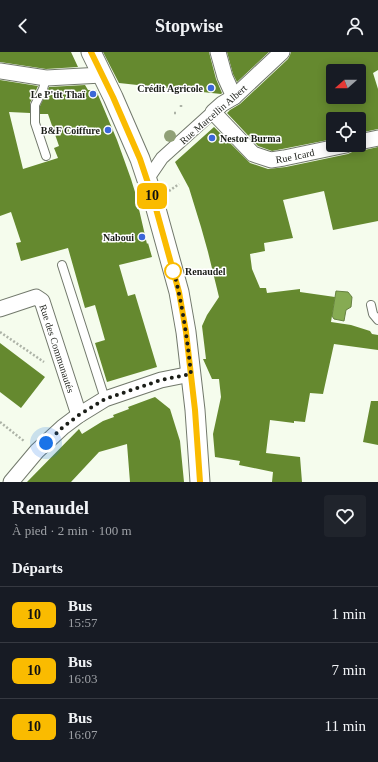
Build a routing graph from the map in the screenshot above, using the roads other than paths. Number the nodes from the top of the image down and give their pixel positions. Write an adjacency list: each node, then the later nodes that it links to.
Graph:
1 (91, 52): 5 (street)
2 (218, 52): 7 (street)
3 (282, 52): 7 (street, Rue Marcellin Albert)
4 (0, 71): 6 (street)
5 (102, 75): 6 (street); 13 (street)
6 (46, 78): 12 (lane)
7 (234, 97): 8 (street, Rue Marcellin Albert)
8 (213, 112): 11 (street, Rue Icard); 13 (street, Rue Marcellin Albert)
9 (378, 138): 10 (street)
10 (366, 141)
11 (326, 149)
12 (46, 156)
13 (147, 180): 18 (street)
14 (62, 265): 19 (lane)
15 (371, 305): 17 (lane)
16 (0, 309): 20 (street, Rue des Communautés)
17 (378, 320)
18 (191, 374): 19 (street); 22 (street)
19 (105, 399): 20 (street)
20 (79, 415): 21 (street)
21 (11, 482)
22 (200, 482)

